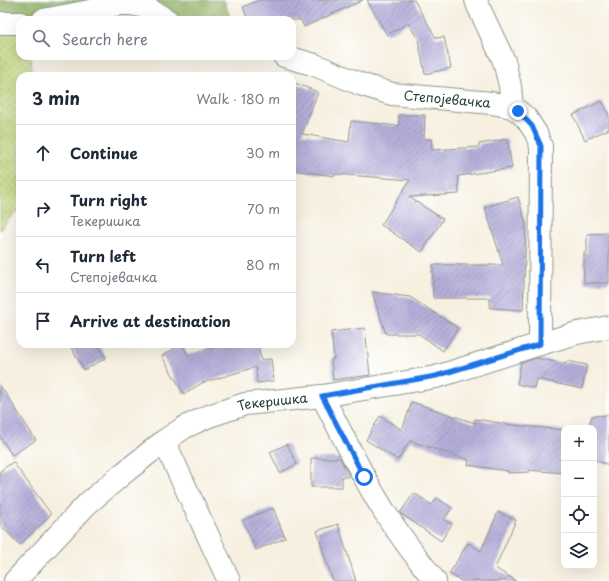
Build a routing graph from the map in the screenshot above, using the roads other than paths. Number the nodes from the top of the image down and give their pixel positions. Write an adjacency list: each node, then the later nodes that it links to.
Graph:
1 (476, 0): 7 (street)
2 (63, 16): 3 (street)
3 (160, 16)
4 (16, 22): 5 (street)
5 (0, 24)
6 (296, 59): 7 (street, Степојевачка)
7 (512, 107): 9 (street, Степојевачка)
8 (609, 327): 9 (street, Текеришка)
9 (540, 344): 10 (street, Текеришка)
10 (322, 396): 11 (street, Текеришка); 14 (street)
11 (164, 441): 12 (street, Текеришка); 13 (street)
12 (15, 581)
13 (229, 581)
14 (435, 581)

